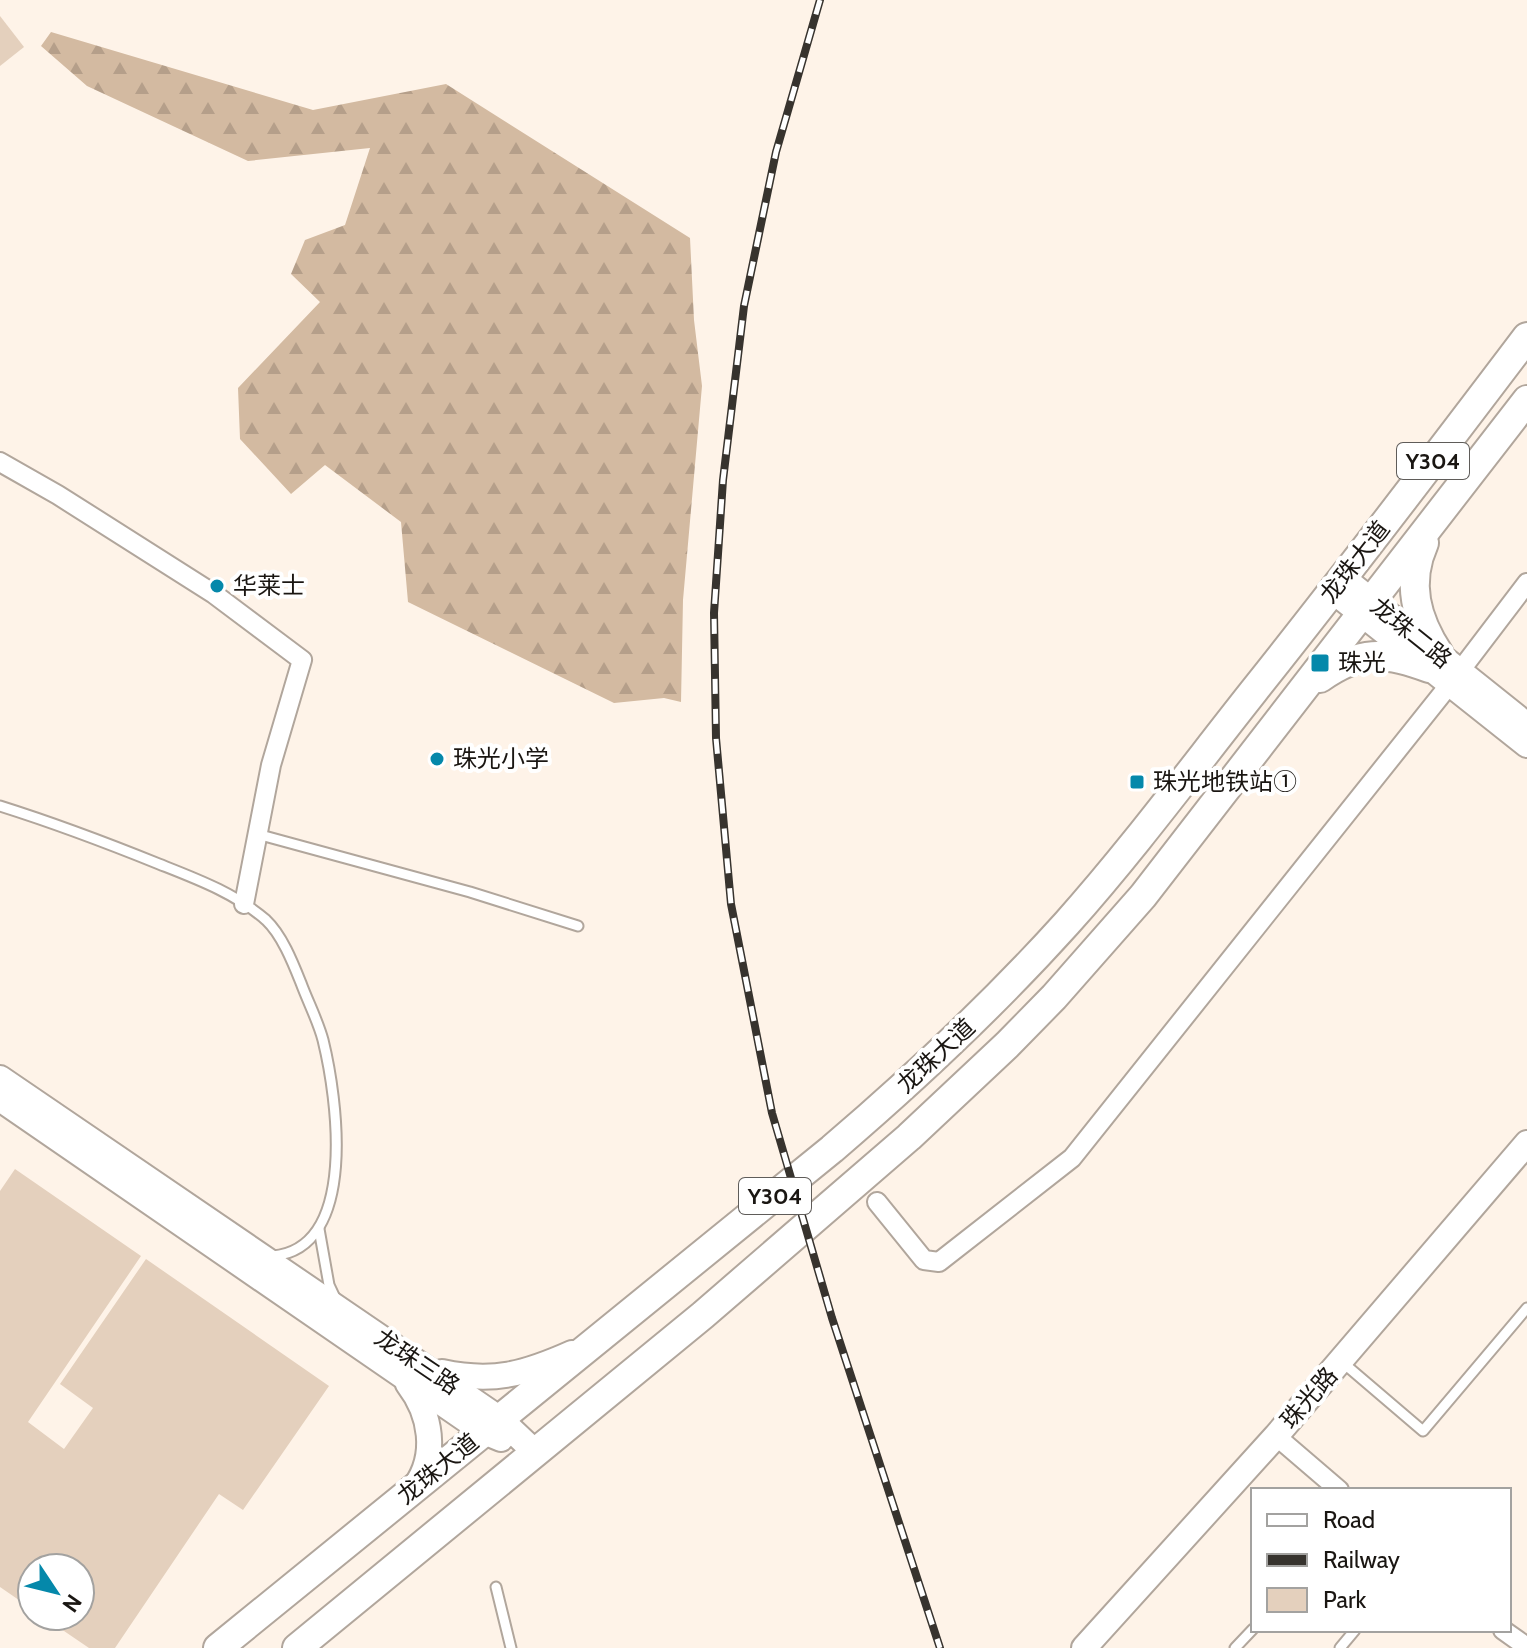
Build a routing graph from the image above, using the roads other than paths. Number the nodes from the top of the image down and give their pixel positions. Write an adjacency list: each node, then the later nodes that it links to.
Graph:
1 (1527, 337): 6 (main road, 龙珠大道 / Y304)
2 (1527, 400): 4 (main road, 龙珠大道)
3 (0, 462): 13 (street)
4 (1434, 522): 7 (main road, 龙珠大道); 8 (main road)
5 (1527, 583): 8 (street)
6 (1338, 585): 7 (main road, 龙珠二路); 24 (main road, 龙珠大道 / Y304)
7 (1367, 608): 8 (main road, 龙珠二路); 9 (main road, 龙珠大道)
8 (1444, 669): 9 (main road); 10 (main road, 龙珠二路); 11 (main road, 龙珠二路); 19 (street)
9 (1306, 688): 29 (main road, 龙珠大道)
10 (1527, 725)
11 (1527, 745)
12 (0, 806): 14 (lane)
13 (257, 834): 14 (street); 15 (lane)
14 (244, 904): 20 (lane)
15 (578, 926)
16 (0, 1078): 21 (main road, 龙珠三路)
17 (0, 1099): 26 (main road, 龙珠三路)
18 (1527, 1143): 25 (main road, 珠光路)
19 (877, 1202)
20 (319, 1229): 21 (lane); 23 (lane)
21 (261, 1256): 23 (main road, 龙珠三路)
22 (1527, 1308): 25 (lane)
23 (340, 1309): 26 (main road, 龙珠三路)
24 (592, 1344): 26 (main road); 27 (main road, 龙珠大道 / Y304)
25 (1341, 1361): 28 (main road, 珠光路)
26 (405, 1366): 27 (main road, 龙珠三路); 31 (main road)
27 (492, 1426): 29 (main road, 龙珠三路); 31 (main road, 龙珠大道 / Y304)
28 (1276, 1436): 30 (street); 40 (main road, 珠光路)
29 (536, 1453): 38 (main road, 龙珠大道)
30 (1337, 1488)
31 (413, 1490): 37 (main road, 龙珠大道 / Y304)
32 (496, 1587): 39 (lane)
33 (1251, 1631): 41 (lane)
34 (1353, 1632): 42 (lane)
35 (1506, 1632): 36 (street)
36 (1527, 1647)
37 (218, 1648)
38 (297, 1648)
39 (511, 1648)
40 (1084, 1648)
41 (1235, 1648)
42 (1340, 1648)

